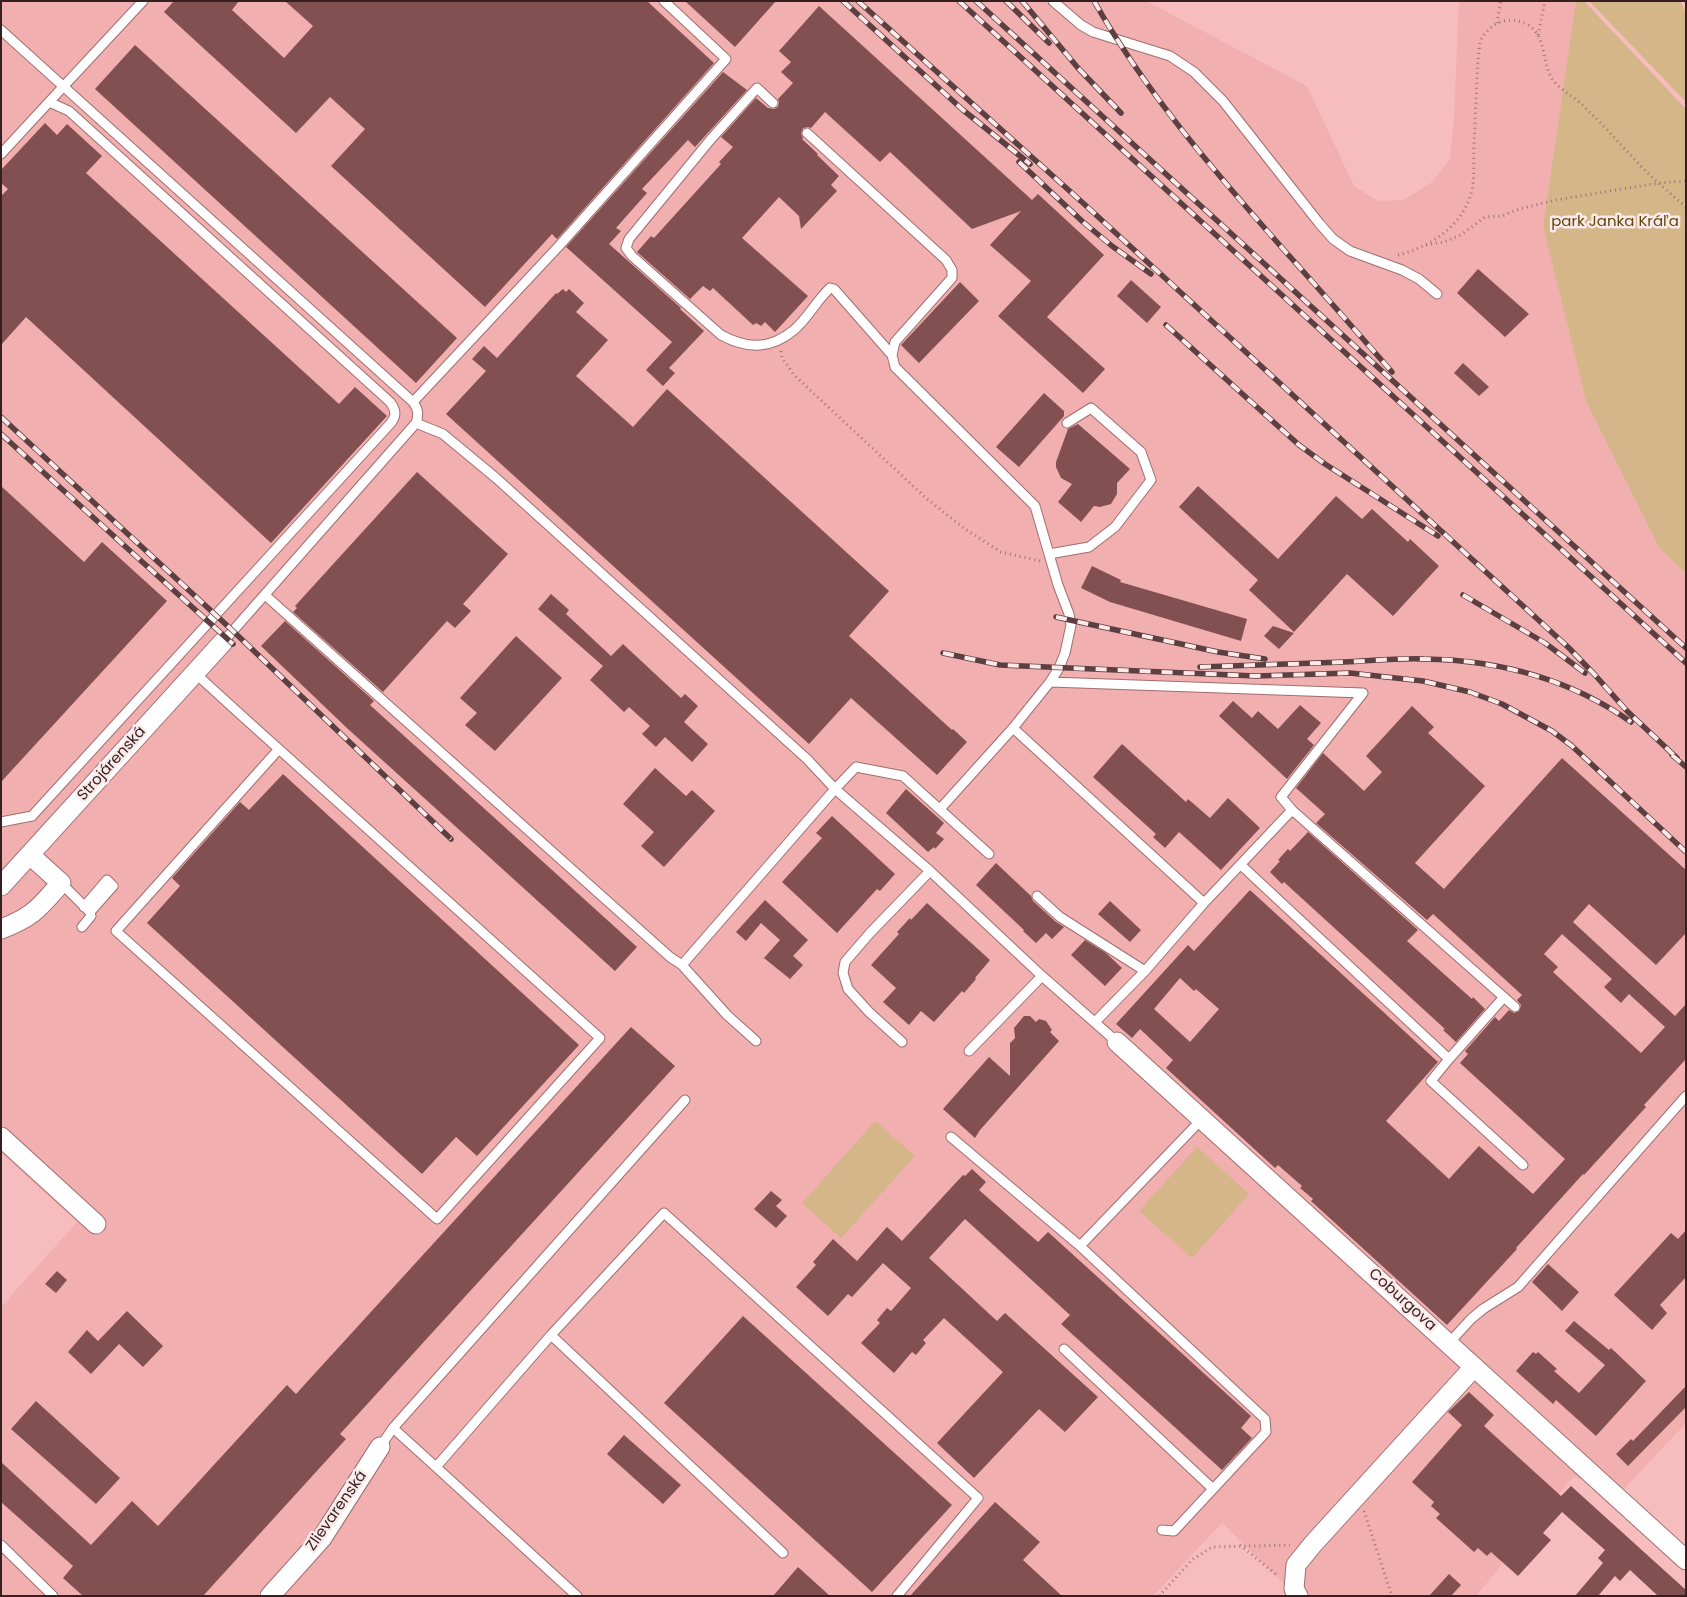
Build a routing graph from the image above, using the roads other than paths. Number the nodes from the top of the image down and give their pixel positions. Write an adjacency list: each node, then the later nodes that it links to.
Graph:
1 (143, 1): 5 (lane)
2 (664, 1): 12 (lane)
3 (1053, 1): 10 (lane)
4 (1, 30): 5 (lane)
5 (64, 87): 6 (lane); 12 (lane)
6 (49, 102): 9 (lane); 25 (lane)
7 (773, 103): 11 (lane)
8 (807, 134): 11 (lane)
9 (1, 154)
10 (1437, 294)
11 (892, 355): 15 (lane)
12 (413, 402): 13 (lane)
13 (416, 423): 16 (lane); 22 (lane)
14 (1067, 423): 15 (lane)
15 (1050, 558): 19 (lane)
16 (265, 595): 17 (lane); 36 (lane)
17 (223, 642): 18 (street, Strojárenská)
18 (195, 673): 21 (lane); 27 (street, Strojárenská)
19 (1050, 682): 20 (lane); 24 (lane)
20 (1012, 728): 23 (lane); 33 (lane)
21 (279, 749): 21 (lane)
22 (835, 789): 23 (lane); 29 (lane); 36 (lane)
23 (940, 809): 26 (lane)
24 (1292, 810): 28 (lane); 39 (lane)
25 (1, 822)
26 (989, 854)
27 (30, 855): 30 (street); 31 (street, Strojárenská)
28 (1241, 864): 33 (lane); 46 (lane)
29 (930, 870): 38 (lane); 43 (lane)
30 (61, 883): 34 (lane); 35 (street)
31 (1, 886)
32 (1037, 896): 37 (lane)
33 (1204, 903): 37 (lane)
34 (82, 927)
35 (1, 929)
36 (682, 965): 42 (lane)
37 (1145, 971): 41 (lane)
38 (1042, 976): 41 (lane); 45 (lane)
39 (1504, 997): 40 (lane); 46 (lane)
40 (1515, 1007)
41 (1095, 1022): 44 (lane)
42 (756, 1041)
43 (902, 1042)
44 (1117, 1042): 49 (street, Coburgova)
45 (969, 1051)
46 (1449, 1059): 52 (lane)
47 (1686, 1096): 56 (lane)
48 (685, 1100): 59 (lane)
49 (1202, 1119): 54 (lane); 56 (street, Coburgova)
50 (951, 1137): 54 (lane)
51 (1, 1138): 53 (street)
52 (1523, 1165)
53 (96, 1224)
54 (1080, 1246): 62 (lane)
55 (552, 1335): 61 (lane); 65 (lane); 71 (lane)
56 (1448, 1343): 58 (street, Coburgova)
57 (1064, 1349): 62 (lane)
58 (1474, 1367): 66 (street, Coburgova); 67 (street)
59 (393, 1428): 60 (lane); 61 (lane)
60 (380, 1447): 69 (street, Zlievarenská)
61 (436, 1467): 70 (lane)
62 (1213, 1489): 63 (lane)
63 (1162, 1530)
64 (1, 1545): 68 (lane)
65 (783, 1553)
66 (1686, 1560)
67 (1296, 1592)
68 (53, 1596)
69 (270, 1596)
70 (577, 1596)
71 (897, 1596)

